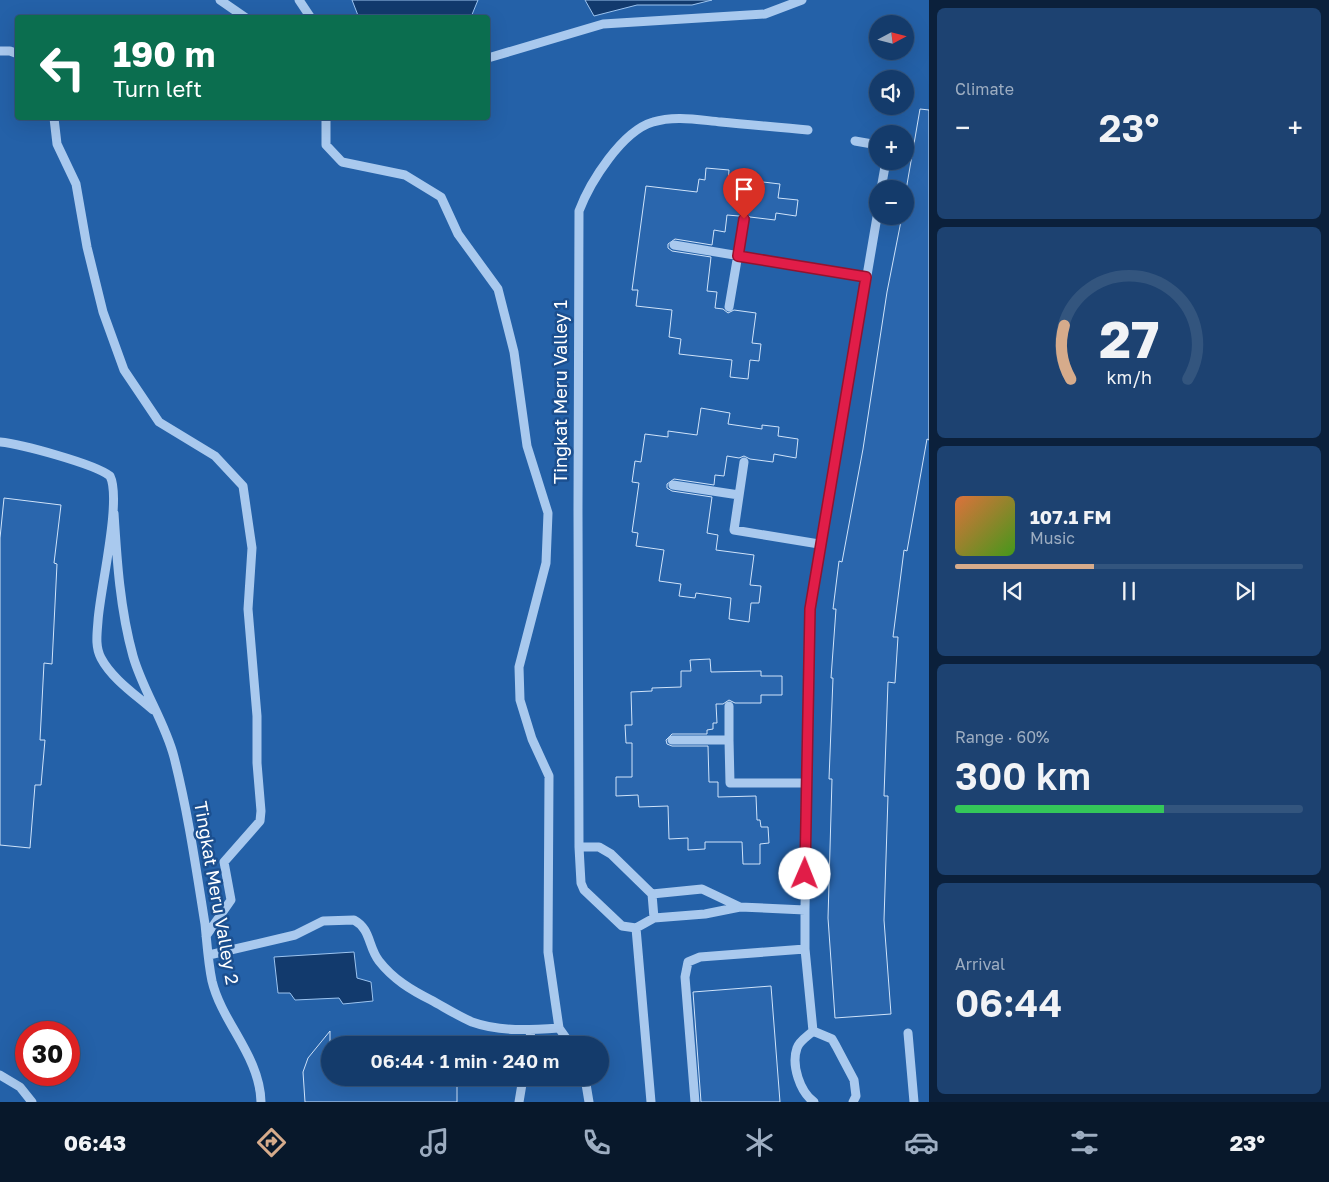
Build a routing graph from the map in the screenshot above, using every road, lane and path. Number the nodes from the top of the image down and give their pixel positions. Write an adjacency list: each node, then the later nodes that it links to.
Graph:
1 (220, 0): 4 (street)
2 (299, 0): 5 (street)
3 (802, 0): 8 (street)
4 (242, 15)
5 (309, 15)
6 (0, 51): 7 (street)
7 (15, 53)
8 (490, 57)
9 (54, 120): 37 (street)
10 (326, 120): 40 (street)
11 (808, 130): 31 (street, Tingkat Meru Valley 1)
12 (854, 141): 13 (street)
13 (869, 144)
14 (744, 219): 17 (street)
15 (875, 225): 18 (street)
16 (674, 245): 17 (street)
17 (738, 256): 18 (street); 19 (street)
18 (866, 277): 25 (street)
19 (729, 307)
20 (0, 442): 24 (street)
21 (744, 462): 23 (street)
22 (673, 485): 23 (street)
23 (739, 496): 25 (street)
24 (114, 514): 27 (street, Tingkat Meru Valley 2); 27 (street)
25 (819, 544): 30 (street)
26 (729, 706): 29 (street)
27 (157, 713): 37 (street, Tingkat Meru Valley 2)
28 (672, 740): 29 (street)
29 (729, 740): 30 (street)
30 (807, 783): 34 (street)
31 (579, 847): 32 (street); 36 (street, Tingkat Meru Valley 1)
32 (652, 894): 33 (street); 35 (street)
33 (740, 907): 34 (street); 35 (street)
34 (805, 910): 38 (street)
35 (654, 918): 36 (street)
36 (636, 928): 53 (street)
37 (206, 936): 39 (street, Tingkat Meru Valley 2)
38 (805, 949): 42 (street); 54 (street)
39 (209, 954): 41 (street); 50 (street, Tingkat Meru Valley 2)
40 (559, 1028): 41 (street); 45 (street)
41 (531, 1030): 44 (street)
42 (813, 1031): 55 (street); 56 (street)
43 (908, 1033): 57 (street)
44 (530, 1036)
45 (565, 1036)
46 (0, 1075): 49 (street)
47 (522, 1086): 51 (street)
48 (586, 1086): 52 (street)
49 (32, 1102)
50 (261, 1102)
51 (519, 1102)
52 (589, 1102)
53 (651, 1102)
54 (695, 1102)
55 (814, 1102)
56 (853, 1102)
57 (914, 1102)

